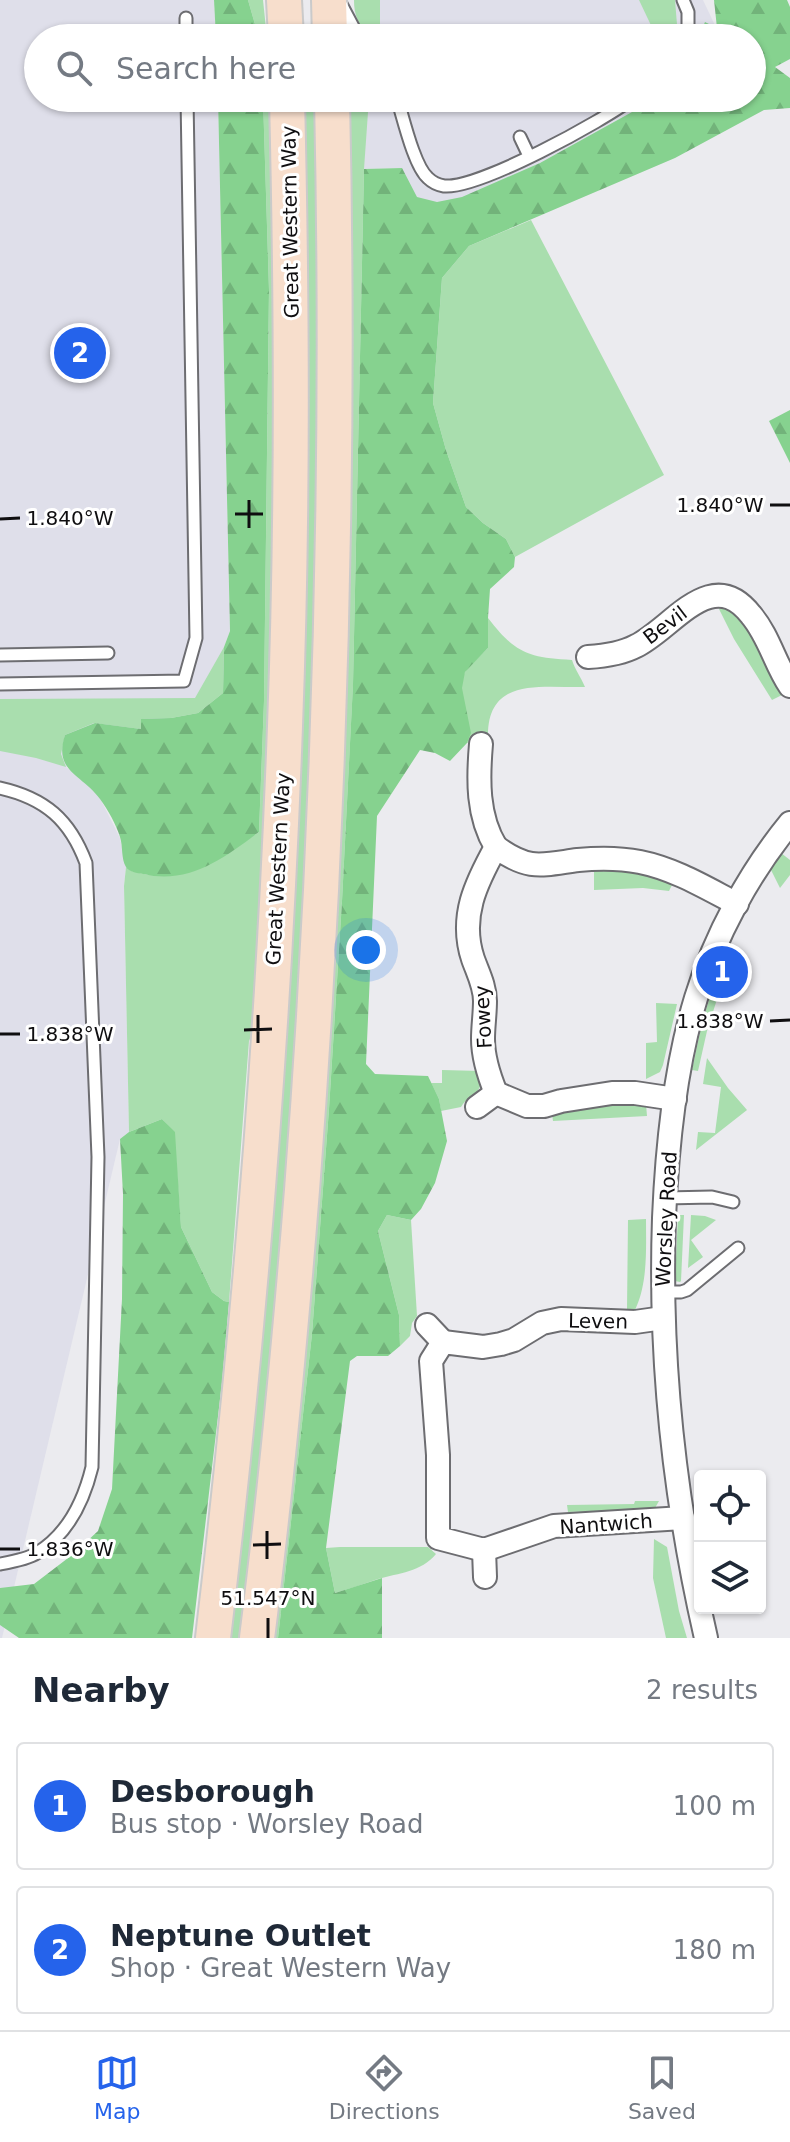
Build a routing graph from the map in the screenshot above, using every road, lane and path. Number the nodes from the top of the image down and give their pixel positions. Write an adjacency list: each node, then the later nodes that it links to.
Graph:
1 (284, 0): 7 (main road)
2 (329, 0): 8 (main road)
3 (339, 0): 9 (lane)
4 (683, 0): 10 (lane)
5 (186, 18): 6 (lane)
6 (186, 24)
7 (285, 24)
8 (330, 24)
9 (352, 24)
10 (688, 24)
11 (187, 112): 21 (lane)
12 (287, 112): 42 (main road, Great Western Way)
13 (332, 112): 43 (main road)
14 (403, 112): 17 (lane)
15 (610, 112): 17 (lane)
16 (520, 137): 17 (lane)
17 (529, 156)
18 (108, 653): 19 (lane)
19 (0, 655)
20 (588, 657): 22 (street, Bevil)
21 (0, 684)
22 (790, 686)
23 (481, 744): 26 (street)
24 (0, 788): 40 (lane)
25 (790, 823): 27 (street, Worsley Road)
26 (496, 847): 27 (street); 28 (street, Fowey)
27 (737, 904): 29 (street, Worsley Road)
28 (496, 1093): 29 (street); 30 (street)
29 (675, 1099): 31 (street, Worsley Road)
30 (477, 1107)
31 (665, 1198): 32 (lane); 34 (street, Worsley Road)
32 (733, 1202)
33 (738, 1248): 34 (lane)
34 (663, 1292): 35 (street, Worsley Road)
35 (663, 1318): 37 (street, Leven); 38 (street, Worsley Road)
36 (427, 1325): 37 (street)
37 (443, 1342): 39 (street)
38 (683, 1518): 39 (street, Nantwich); 44 (street, Worsley Road)
39 (484, 1550): 41 (street)
40 (0, 1564)
41 (485, 1577)
42 (213, 1638)
43 (257, 1638)
44 (706, 1638)

